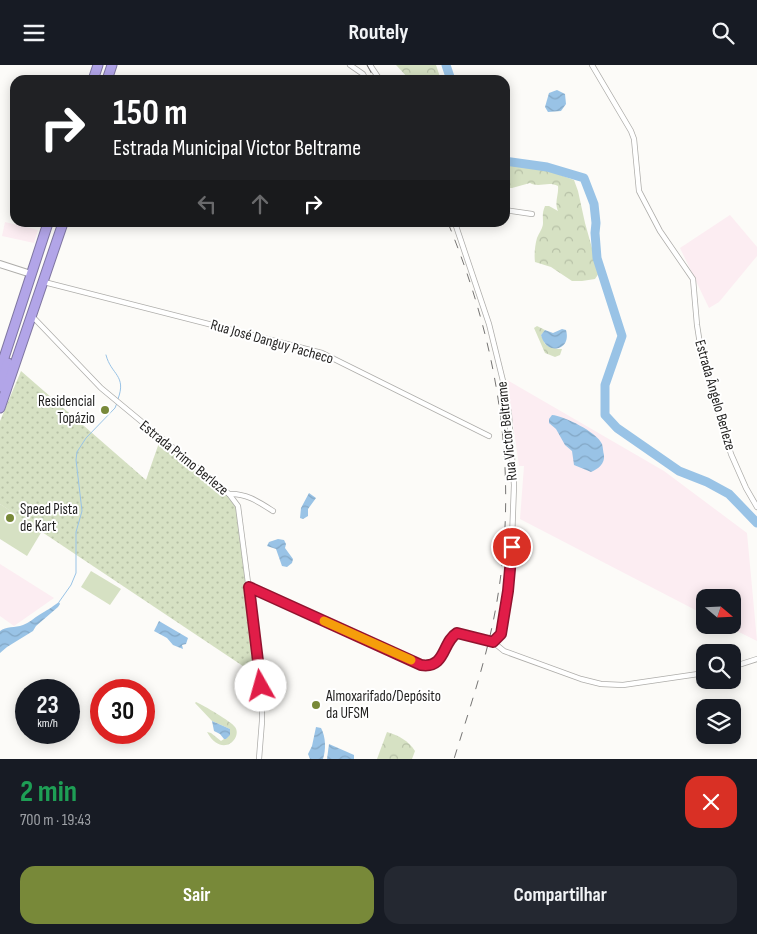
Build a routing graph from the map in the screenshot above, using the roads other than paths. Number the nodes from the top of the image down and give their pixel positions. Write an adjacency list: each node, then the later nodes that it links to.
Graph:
1 (350, 65): 3 (street)
2 (592, 65): 19 (street, Estrada Ângelo Berleze)
3 (364, 75)
4 (510, 211): 5 (street)
5 (532, 214)
6 (47, 227): 10 (highway)
7 (62, 227): 11 (highway)
8 (456, 227): 22 (street, Rua Victor Beltrame)
9 (0, 264): 10 (street)
10 (31, 274): 12 (highway)
11 (43, 281): 13 (highway); 17 (street, Rua José Danguy Pacheco)
12 (20, 309): 14 (highway); 15 (highway)
13 (32, 316): 16 (highway); 18 (street, Estrada Primo Berleze)
14 (0, 370)
15 (0, 387)
16 (0, 408)
17 (489, 436)
18 (229, 494): 20 (street); 21 (street, Estrada Primo Berleze)
19 (757, 507)
20 (273, 511)
21 (249, 587): 22 (street); 26 (street, Estrada Primo Berleze)
22 (493, 642): 25 (street)
23 (757, 659): 24 (street)
24 (741, 664)
25 (696, 674)
26 (259, 759)

